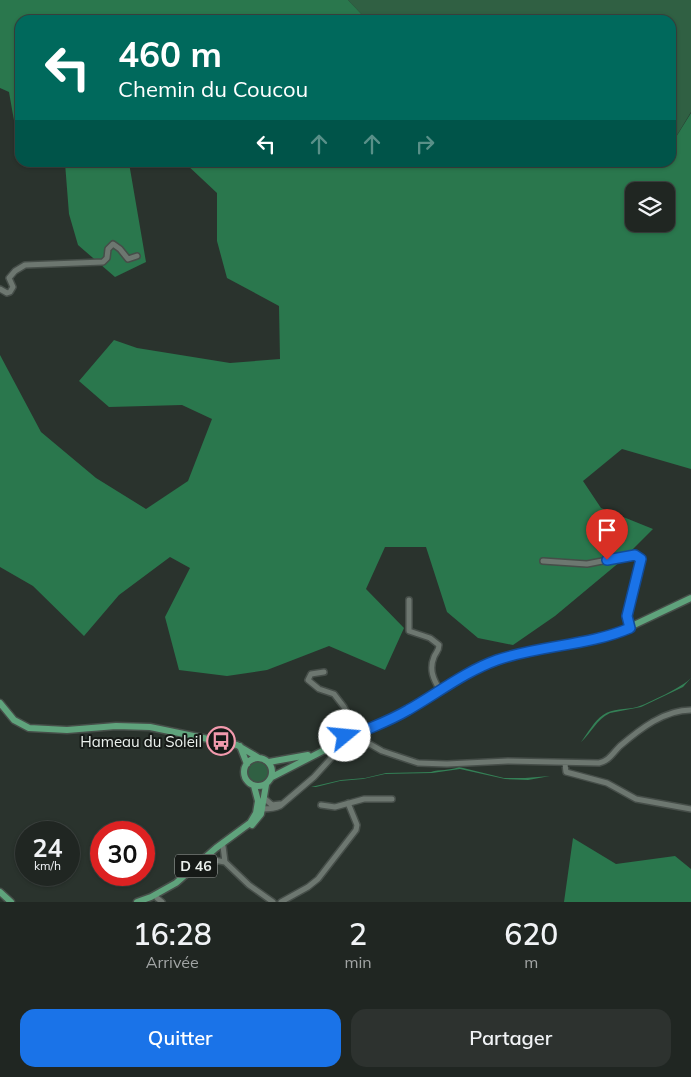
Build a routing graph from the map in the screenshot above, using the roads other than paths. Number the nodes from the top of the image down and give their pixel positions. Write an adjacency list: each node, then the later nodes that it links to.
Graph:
1 (137, 256): 2 (street)
2 (0, 289)
3 (543, 561): 6 (street)
4 (691, 598): 6 (main road)
5 (409, 600): 8 (street)
6 (630, 628): 8 (main road)
7 (324, 672): 11 (street)
8 (440, 690): 11 (main road)
9 (0, 703): 12 (main road)
10 (691, 710): 17 (street)
11 (346, 739): 13 (main road)
12 (240, 746): 14 (main road); 16 (main road)
13 (321, 751): 15 (main road); 18 (main road)
14 (259, 758): 15 (main road); 16 (main road)
15 (269, 762): 18 (main road)
16 (247, 764): 20 (main road)
17 (565, 764): 23 (street); 27 (street)
18 (272, 777): 19 (main road)
19 (266, 785): 20 (main road); 21 (main road, D 46)
20 (254, 786): 21 (main road, D 46)
21 (261, 799): 23 (street); 26 (main road, D 46); 34 (main road, D 46)
22 (392, 799): 24 (street)
23 (285, 802): 26 (street)
24 (348, 803): 25 (street); 37 (street)
25 (321, 805)
26 (262, 809): 28 (main road, D 46)
27 (691, 810)
28 (223, 846): 29 (main road, D 46); 30 (street)
29 (208, 860): 30 (street); 32 (main road, D 46)
30 (225, 862): 36 (street)
31 (0, 892): 33 (main road)
32 (159, 900): 35 (main road, D 46)
33 (11, 902)
34 (137, 902)
35 (145, 902)
36 (273, 902)
37 (281, 902)

